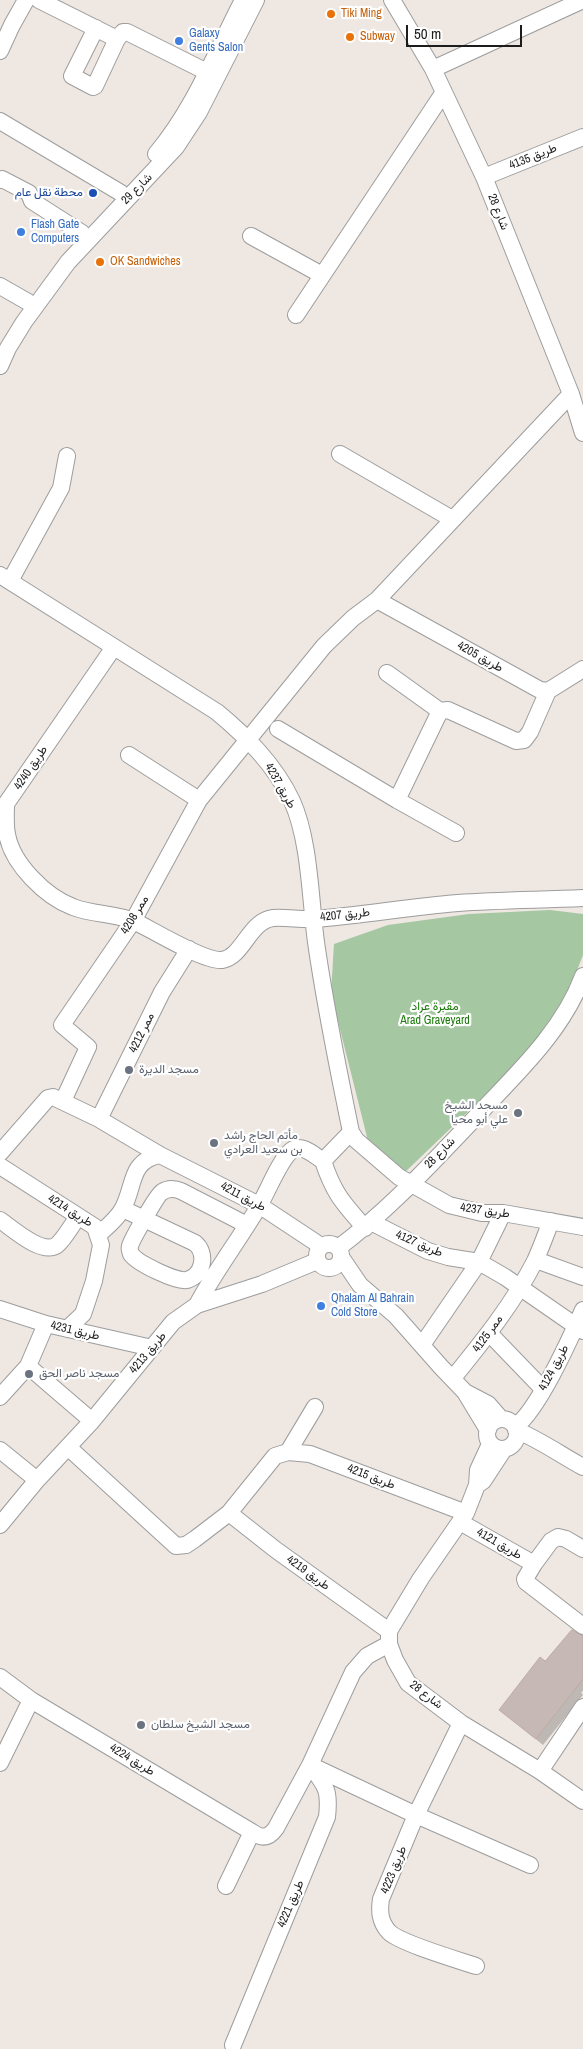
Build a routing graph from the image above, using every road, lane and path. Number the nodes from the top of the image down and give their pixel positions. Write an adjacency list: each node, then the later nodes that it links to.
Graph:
1 (26, 0): 7 (street)
2 (39, 0): 8 (street)
3 (244, 0): 12 (street, شارع 29)
4 (256, 0): 26 (street, شارع 29)
5 (392, 0): 11 (street, شارع 28)
6 (583, 0): 11 (street)
7 (6, 22): 10 (street)
8 (96, 28): 9 (street); 9 (street)
9 (117, 39): 12 (street)
10 (0, 51)
11 (433, 69): 13 (street, شارع 28)
12 (207, 72): 18 (street, شارع 29)
13 (444, 92): 16 (street, شارع 28); 21 (street)
14 (0, 120): 18 (street)
15 (583, 137): 16 (street, طريق 4135)
16 (484, 177): 27 (street, شارع 28)
17 (0, 180): 19 (street)
18 (121, 193): 19 (street, شارع 29)
19 (82, 233): 23 (street, شارع 29)
20 (251, 236): 21 (street)
21 (322, 275): 24 (street)
22 (0, 286): 23 (street)
23 (28, 302): 25 (street, شارع 29)
24 (296, 315)
25 (0, 342)
26 (0, 366)
27 (571, 394): 28 (street, شارع 28); 31 (street)
28 (583, 434)
29 (340, 454): 31 (street)
30 (67, 456): 32 (street)
31 (452, 519): 33 (street)
32 (5, 578): 34 (street, طريق 4237)
33 (377, 600): 37 (street, طريق 4205); 40 (street)
34 (114, 647): 40 (street, طريق 4237); 44 (street, طريق 4240)
35 (583, 669): 37 (street)
36 (387, 673): 38 (street)
37 (548, 691): 38 (street)
38 (440, 711): 43 (street)
39 (278, 729): 43 (street)
40 (248, 739): 42 (street, ممر 4208); 47 (street, طريق 4237)
41 (130, 756): 42 (street)
42 (199, 800): 48 (street, ممر 4208)
43 (397, 800): 45 (street)
44 (3, 802): 48 (street, طريق 4240)
45 (456, 833)
46 (583, 898): 47 (street, طريق 4207)
47 (313, 919): 49 (street, طريق 4207); 53 (street, طريق 4237)
48 (133, 921): 49 (street, طريق 4207); 51 (street, ممر 4208)
49 (189, 950): 52 (street, ممر 4212)
50 (583, 976): 58 (street, شارع 28)
51 (56, 1100): 52 (street, طريق 4211); 54 (street)
52 (99, 1120): 55 (street, طريق 4211)
53 (351, 1132): 56 (street); 58 (street, طريق 4237)
54 (0, 1153)
55 (160, 1155): 59 (street, طريق 4211); 60 (street)
56 (323, 1161): 59 (street); 67 (street)
57 (0, 1166): 62 (street, طريق 4214)
58 (411, 1184): 61 (street, طريق 4237); 67 (street, شارع 28)
59 (259, 1205): 66 (street); 71 (street, طريق 4211)
60 (123, 1209): 64 (street); 69 (street)
61 (503, 1213): 65 (street, طريق 4237); 73 (street)
62 (78, 1217): 63 (street); 69 (street, طريق 4214)
63 (0, 1220)
64 (145, 1220): 66 (street); 70 (street); 70 (street)
65 (551, 1221): 68 (street, طريق 4237); 72 (street)
66 (247, 1225): 74 (street)
67 (368, 1225): 71 (street, شارع 28); 73 (street, طريق 4127)
68 (583, 1227)
69 (99, 1234): 82 (street, طريق 4214)
70 (203, 1255): 74 (street)
71 (330, 1256): 77 (street, طريق 4213); 84 (street)
72 (536, 1260): 75 (street); 76 (street)
73 (479, 1262): 76 (street, طريق 4127); 84 (street)
74 (221, 1265): 77 (street)
75 (583, 1277)
76 (520, 1287): 81 (street); 83 (street, ممر 4125)
77 (197, 1305): 85 (street, طريق 4213)
78 (0, 1309): 80 (street, طريق 4231)
79 (583, 1310): 81 (street, طريق 4124)
80 (46, 1324): 82 (street, طريق 4231); 86 (street)
81 (580, 1328): 89 (street, طريق 4124)
82 (67, 1329): 85 (street, طريق 4231)
83 (490, 1334): 87 (street, ممر 4125); 89 (street)
84 (422, 1345): 87 (street)
85 (152, 1348): 93 (street, طريق 4213)
86 (28, 1366): 88 (street); 93 (street)
87 (453, 1378): 90 (street)
88 (6, 1380): 91 (street)
89 (543, 1390): 94 (street, طريق 4124)
90 (466, 1392): 94 (street); 95 (street)
91 (0, 1397)
92 (314, 1407): 99 (street)
93 (92, 1421): 97 (street, طريق 4213)
94 (510, 1424): 95 (street); 95 (street, طريق 4124); 96 (street)
95 (498, 1442): 96 (street); 103 (street)
96 (548, 1447): 100 (street)
97 (69, 1448): 101 (street, طريق 4213); 102 (street)
98 (0, 1450): 101 (street)
99 (282, 1454): 102 (street); 103 (street, طريق 4215)
100 (583, 1467)
101 (37, 1480): 104 (street, طريق 4213)
102 (229, 1513): 108 (street, طريق 4219)
103 (463, 1517): 106 (street, طريق 4121); 108 (street)
104 (0, 1525)
105 (583, 1549): 106 (street, طريق 4121)
106 (534, 1564): 107 (street)
107 (583, 1626)
108 (389, 1638): 112 (street, شارع 28); 114 (street)
109 (0, 1677): 110 (street, طريق 4224)
110 (32, 1700): 113 (street); 118 (street, طريق 4224)
111 (583, 1707): 115 (street)
112 (461, 1723): 115 (street, شارع 28); 117 (street, طريق 4223)
113 (0, 1763)
114 (310, 1765): 117 (street); 118 (street); 122 (street, طريق 4221)
115 (540, 1771): 116 (street, شارع 28)
116 (583, 1800)
117 (416, 1816): 119 (street); 121 (street, طريق 4223)
118 (259, 1835): 120 (street)
119 (530, 1865)
120 (226, 1886)
121 (476, 1966)
122 (233, 2045)

